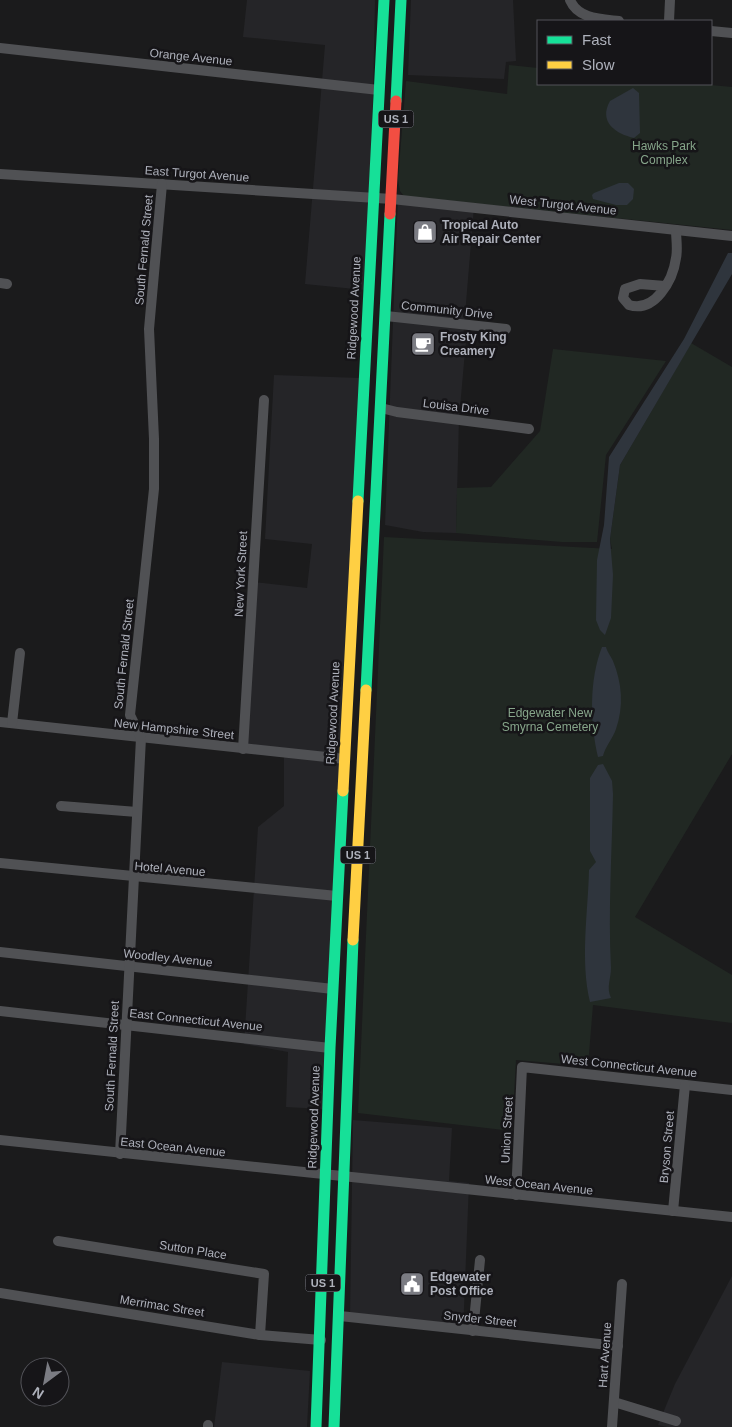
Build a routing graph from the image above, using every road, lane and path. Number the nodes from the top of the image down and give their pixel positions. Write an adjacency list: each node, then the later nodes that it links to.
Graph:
1 (384, 0): 10 (main road, Ridgewood Avenue / US 1)
2 (401, 0): 14 (main road, US 1)
3 (570, 0): 5 (street)
4 (670, 0): 6 (street)
5 (609, 20)
6 (669, 20)
7 (712, 31): 8 (street)
8 (732, 33)
9 (0, 48): 10 (street, Orange Avenue)
10 (379, 90): 13 (main road, Ridgewood Avenue / US 1)
11 (0, 174): 12 (street, East Turgot Avenue)
12 (162, 184): 13 (street, East Turgot Avenue); 30 (street, South Fernald Street)
13 (374, 198): 14 (street, East Turgot Avenue); 18 (main road, Ridgewood Avenue / US 1)
14 (392, 199): 15 (street, West Turgot Avenue); 19 (main road, US 1)
15 (676, 230): 16 (street, West Turgot Avenue); 17 (street)
16 (732, 236)
17 (665, 286)
18 (368, 306): 22 (main road); 23 (main road, Ridgewood Avenue / US 1)
19 (386, 316): 20 (street, Community Drive); 22 (main road, US 1)
20 (506, 329)
21 (264, 400): 32 (street, New York Street)
22 (381, 408): 24 (street, Louisa Drive); 25 (main road, US 1)
23 (362, 415): 25 (main road); 26 (main road, Ridgewood Avenue / US 1)
24 (528, 429)
25 (375, 528): 31 (main road, US 1)
26 (352, 620): 31 (main road); 33 (main road, Ridgewood Avenue / US 1)
27 (20, 653): 29 (street)
28 (0, 722): 29 (street, New Hampshire Street)
29 (12, 724): 30 (street, New Hampshire Street)
30 (141, 738): 32 (street, New Hampshire Street); 35 (street, South Fernald Street)
31 (364, 746): 37 (main road, US 1)
32 (243, 749): 33 (street, New Hampshire Street)
33 (345, 762): 37 (main road); 39 (main road, Ridgewood Avenue / US 1)
34 (61, 806): 35 (street)
35 (137, 812): 38 (street, South Fernald Street)
36 (0, 863): 38 (street, Hotel Avenue)
37 (356, 877): 52 (main road, US 1)
38 (134, 878): 39 (street, Hotel Avenue); 41 (street, South Fernald Street)
39 (337, 896): 42 (main road, Ridgewood Avenue / US 1)
40 (0, 952): 41 (street, Woodley Avenue)
41 (128, 967): 42 (street, Woodley Avenue); 44 (street, South Fernald Street)
42 (333, 989): 45 (main road, Ridgewood Avenue / US 1)
43 (0, 1011): 44 (street, East Connecticut Avenue)
44 (126, 1025): 45 (street, East Connecticut Avenue); 50 (street, South Fernald Street)
45 (330, 1048): 51 (main road, Ridgewood Avenue / US 1)
46 (522, 1067): 47 (street, West Connecticut Avenue); 53 (street, Union Street)
47 (685, 1085): 48 (street, West Connecticut Avenue); 54 (street, Bryson Street)
48 (732, 1090)
49 (0, 1140): 50 (street, East Ocean Avenue)
50 (120, 1154): 51 (street, East Ocean Avenue)
51 (326, 1175): 52 (street, East Ocean Avenue); 63 (main road, Ridgewood Avenue / US 1)
52 (344, 1177): 53 (street, West Ocean Avenue); 60 (main road, US 1)
53 (516, 1195): 54 (street, West Ocean Avenue)
54 (673, 1211): 55 (street, West Ocean Avenue)
55 (732, 1217)
56 (58, 1241): 62 (street, Sutton Place)
57 (480, 1260): 61 (street)
58 (622, 1284): 64 (street, Hart Avenue)
59 (0, 1293): 62 (street, Merrimac Street)
60 (340, 1316): 61 (street, Snyder Street); 70 (main road, US 1)
61 (473, 1331): 64 (street, Snyder Street)
62 (260, 1335): 63 (street, Merrimac Street)
63 (321, 1340): 66 (main road, Ridgewood Avenue / US 1)
64 (618, 1346): 65 (street, Hart Avenue)
65 (614, 1402): 67 (street); 71 (street, Hart Avenue)
66 (318, 1404): 68 (main road, Ridgewood Avenue / US 1); 69 (main road)
67 (676, 1421)
68 (316, 1427)
69 (324, 1427)
70 (334, 1427)
71 (612, 1427)

